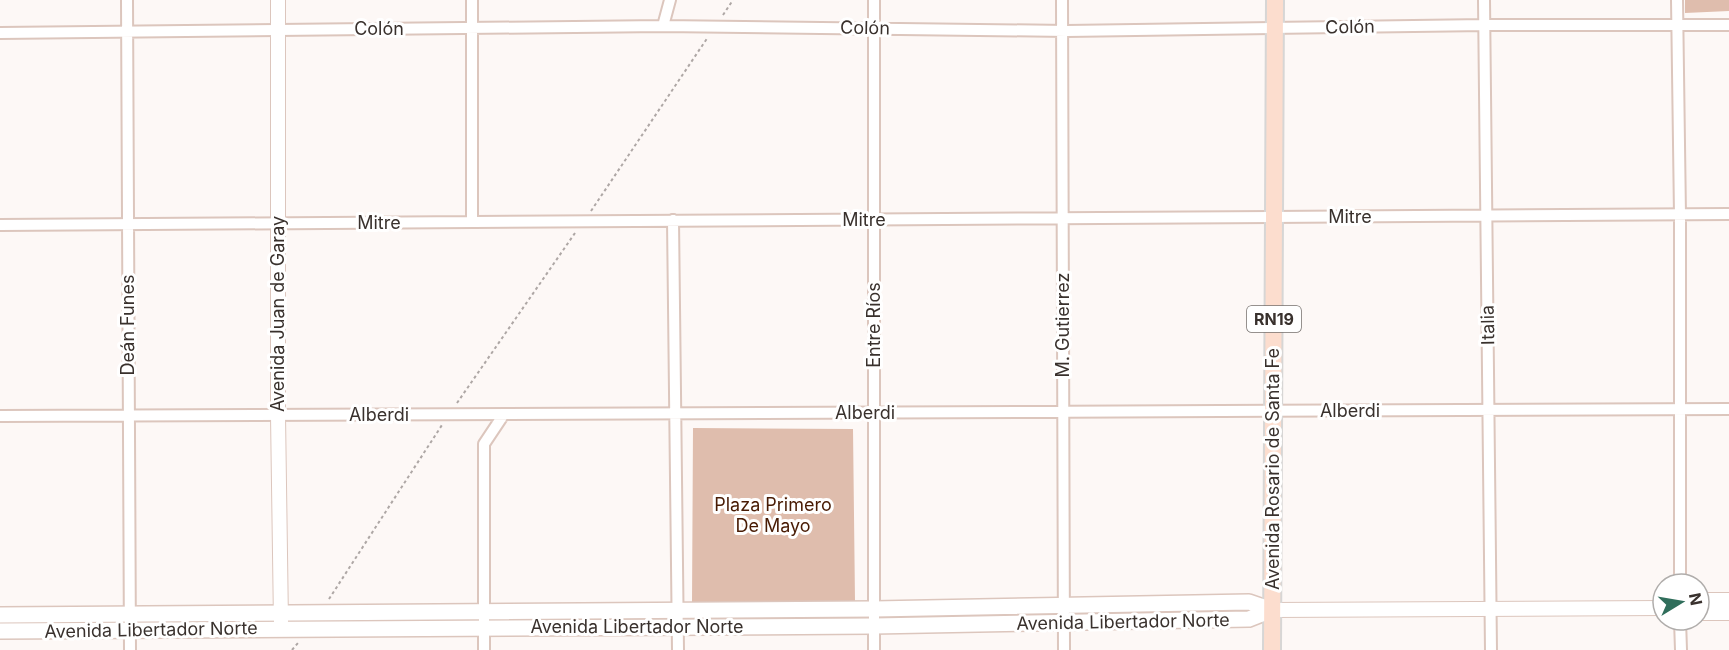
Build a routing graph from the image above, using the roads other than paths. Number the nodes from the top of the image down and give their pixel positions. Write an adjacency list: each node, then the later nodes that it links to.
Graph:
1 (127, 0): 18 (street, Deán Funes)
2 (278, 0): 17 (street, Avenida Juan de Garay)
3 (472, 0): 15 (street)
4 (670, 0): 13 (street)
5 (874, 0): 16 (street, Entre Ríos)
6 (1062, 0): 19 (street, M. Gutierrez)
7 (1275, 0): 14 (main road, Avenida Rosario de Santa Fe / RN19)
8 (1484, 0): 10 (street, Italia)
9 (1677, 0): 11 (street)
10 (1485, 25): 11 (street, Colón); 14 (street, Colón); 23 (street, Italia)
11 (1677, 25): 12 (street, Colón); 22 (street)
12 (1729, 25)
13 (663, 26): 15 (street, Colón); 16 (street, Colón)
14 (1275, 27): 19 (street, Colón); 24 (main road, Avenida Rosario de Santa Fe / RN19)
15 (472, 28): 17 (street, Colón); 28 (street)
16 (874, 28): 19 (street, Colón); 27 (street, Entre Ríos)
17 (278, 30): 18 (street, Colón); 29 (street, Avenida Juan de Garay)
18 (127, 31): 20 (street, Colón); 31 (street, Deán Funes)
19 (1063, 31): 25 (street, M. Gutierrez)
20 (0, 33)
21 (1729, 214): 22 (street, Mitre)
22 (1680, 215): 23 (street, Mitre); 34 (street)
23 (1486, 216): 24 (street, Mitre); 33 (street, Italia)
24 (1275, 217): 25 (street, Mitre); 35 (main road, Avenida Rosario de Santa Fe / RN19)
25 (1063, 219): 27 (street, Mitre); 36 (street, M. Gutierrez)
26 (673, 220): 27 (street, Mitre); 28 (street, Mitre); 37 (street)
27 (874, 220): 38 (street, Entre Ríos)
28 (472, 222): 29 (street, Mitre)
29 (278, 224): 31 (street, Mitre); 40 (street, Avenida Juan de Garay)
30 (0, 225): 31 (street, Mitre)
31 (128, 225): 42 (street, Deán Funes)
32 (1729, 409): 34 (street, Alberdi)
33 (1488, 410): 34 (street, Alberdi); 35 (street, Alberdi); 52 (street, Italia)
34 (1680, 410): 43 (street)
35 (1273, 411): 36 (street, Alberdi); 51 (main road, Avenida Rosario de Santa Fe / RN19)
36 (1064, 412): 38 (street, Alberdi); 46 (street, M. Gutierrez)
37 (674, 413): 38 (street, Alberdi); 39 (street, Alberdi); 50 (street)
38 (874, 413): 48 (street, Entre Ríos)
39 (504, 414): 40 (street, Alberdi); 49 (street)
40 (278, 415): 42 (street, Alberdi); 56 (street, Avenida Juan de Garay)
41 (0, 416): 42 (street, Alberdi)
42 (129, 416): 57 (street, Deán Funes)
43 (1680, 572)
44 (1711, 600): 45 (street)
45 (1729, 600)
46 (1063, 606): 48 (main road, Avenida Libertador Norte); 51 (main road, Avenida Libertador Norte); 58 (street, M. Gutierrez)
47 (1651, 608): 52 (street, Avenida Libertador Norte)
48 (874, 609): 50 (main road, Avenida Libertador Norte); 59 (street, Entre Ríos)
49 (484, 610): 50 (main road, Avenida Libertador Norte); 56 (main road, Avenida Libertador Norte); 60 (street)
50 (678, 610): 61 (street)
51 (1272, 610): 52 (street, Avenida Libertador Norte); 58 (main road, Avenida Libertador Norte); 69 (main road, Avenida Rosario de Santa Fe / RN19)
52 (1490, 610): 70 (street, Italia)
53 (1711, 613): 54 (street)
54 (1729, 613)
55 (0, 615): 57 (main road, Avenida Libertador Norte)
56 (280, 621): 57 (main road, Avenida Libertador Norte); 60 (main road, Avenida Libertador Norte)
57 (130, 622): 62 (main road, Avenida Libertador Norte); 64 (street, Deán Funes)
58 (1064, 624): 59 (main road, Avenida Libertador Norte); 68 (street, M. Gutierrez)
59 (874, 626): 61 (main road, Avenida Libertador Norte); 67 (street, Entre Ríos)
60 (484, 627): 61 (main road, Avenida Libertador Norte); 65 (street)
61 (678, 627): 66 (street)
62 (0, 631)
63 (1680, 632): 71 (street)
64 (130, 650)
65 (484, 650)
66 (678, 650)
67 (874, 650)
68 (1064, 650)
69 (1272, 650)
70 (1491, 650)
71 (1681, 650)

